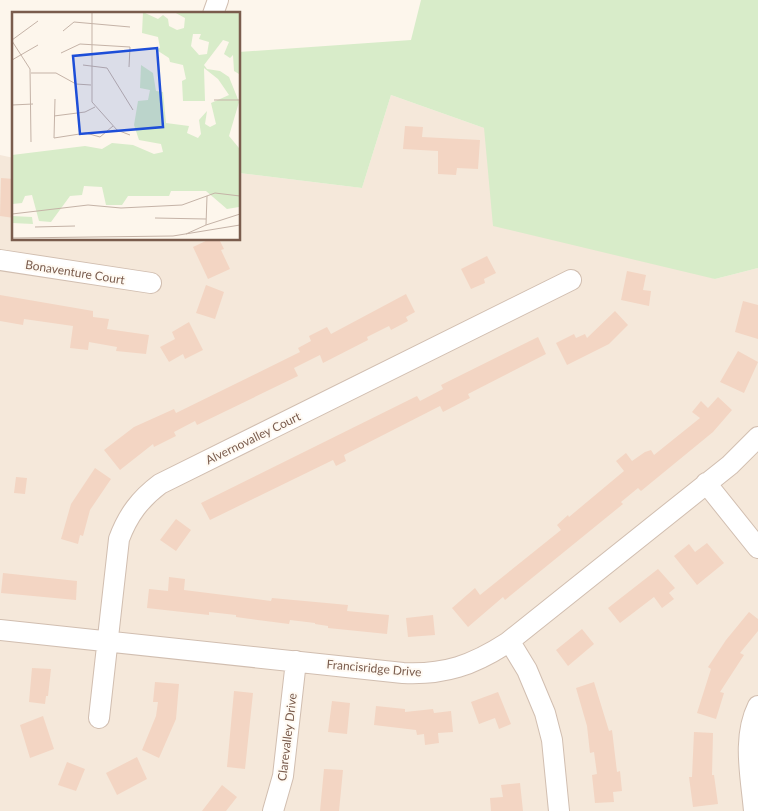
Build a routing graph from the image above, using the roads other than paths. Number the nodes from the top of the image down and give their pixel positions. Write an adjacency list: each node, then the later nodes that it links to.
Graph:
1 (218, 0): 2 (street)
2 (214, 12)
3 (0, 260): 5 (street, Bonaventure Court)
4 (571, 280): 10 (street, Alvernovalley Court)
5 (150, 283)
6 (758, 437): 7 (street, Francisridge Drive)
7 (706, 484): 8 (street); 11 (street, Francisridge Drive)
8 (758, 548)
9 (0, 630): 10 (street, Francisridge Drive)
10 (107, 641): 12 (street, Francisridge Drive); 14 (street, Alvernovalley Court)
11 (507, 643): 12 (street, Francisridge Drive); 16 (street)
12 (296, 661): 15 (street, Clarevalley Drive)
13 (758, 706): 17 (street)
14 (99, 718)
15 (273, 811)
16 (559, 811)
17 (754, 811)

